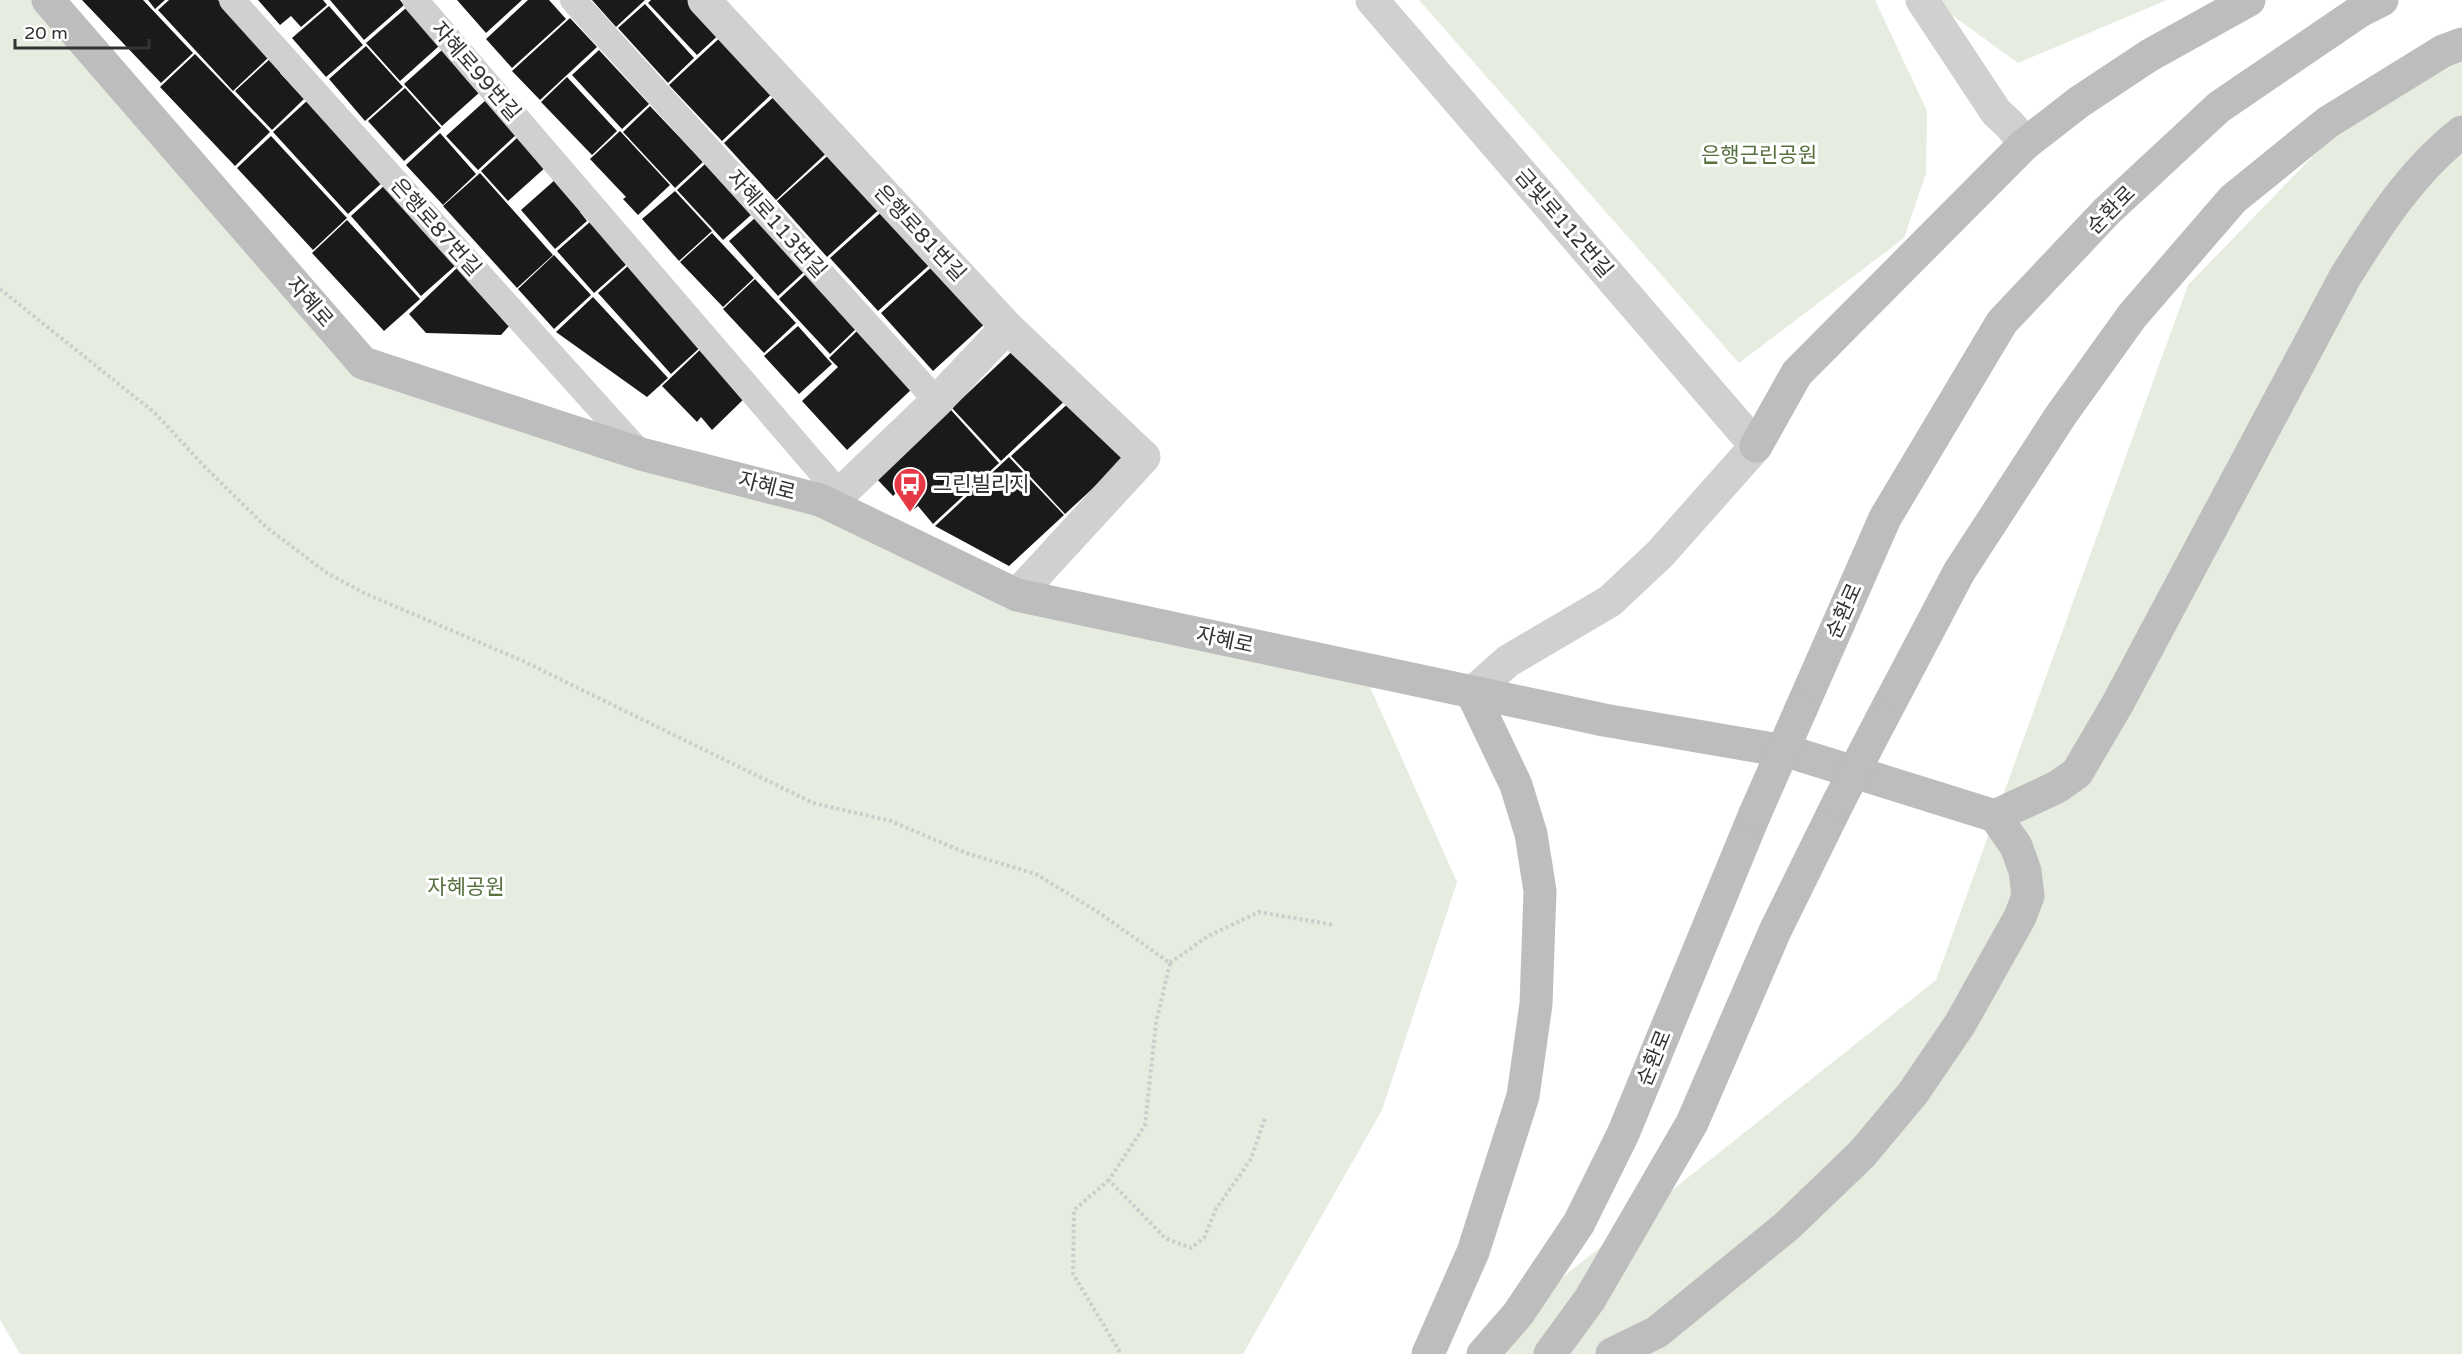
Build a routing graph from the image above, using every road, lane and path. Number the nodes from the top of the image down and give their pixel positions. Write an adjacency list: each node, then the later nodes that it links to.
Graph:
1 (232, 0): 17 (lane, 은행로87번길)
2 (415, 0): 18 (lane, 자혜로99번길)
3 (573, 0): 15 (lane, 자혜로113번길)
4 (704, 0): 14 (street, 은행로81번길)
5 (1372, 0): 16 (street, 금빛로112번길)
6 (1922, 0): 12 (street)
7 (2249, 0): 12 (main road)
8 (2382, 0): 28 (main road, 순환로, bridge)
9 (51, 1): 17 (main road, 자혜로)
10 (2462, 44): 29 (main road, bridge)
11 (2462, 132): 21 (main road)
12 (2025, 144): 16 (main road)
13 (0, 289): 23 (path)
14 (1007, 327): 15 (street); 19 (street, 은행로81번길)
15 (937, 401): 18 (street)
16 (1756, 446): 20 (street)
17 (641, 454): 18 (main road, 자혜로)
18 (830, 497): 19 (main road, 자혜로)
19 (1017, 595): 20 (main road, 자혜로)
20 (1472, 693): 21 (main road, 자혜로); 27 (main road)
21 (1995, 816): 30 (main road)
22 (1334, 925): 23 (path)
23 (1170, 963): 25 (path)
24 (1265, 1118): 25 (path)
25 (1109, 1180): 26 (path)
26 (1121, 1354)
27 (1428, 1354)
28 (1483, 1354)
29 (1550, 1354)
30 (1612, 1354)

